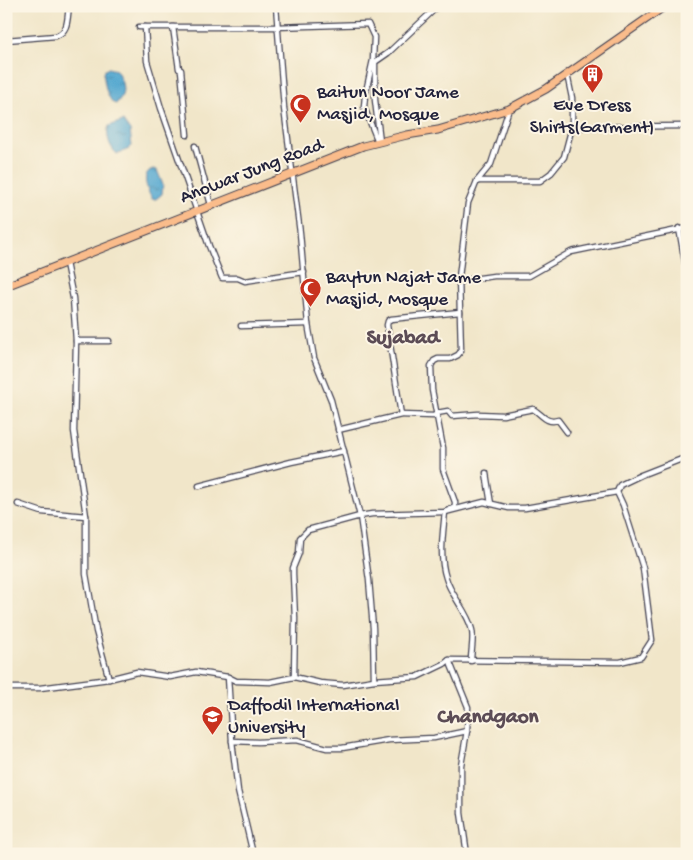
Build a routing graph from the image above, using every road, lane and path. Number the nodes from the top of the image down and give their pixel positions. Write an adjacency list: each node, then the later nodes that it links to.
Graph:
1 (69, 6): 9 (street)
2 (276, 6): 8 (street)
3 (438, 6): 15 (street)
4 (665, 6): 10 (highway, Anowar Jung Road)
5 (139, 27): 6 (street)
6 (145, 27): 7 (street); 20 (street)
7 (173, 27): 8 (street); 14 (street)
8 (276, 27): 15 (street); 17 (street)
9 (6, 40)
10 (568, 74): 11 (highway, Anowar Jung Road); 13 (street)
11 (509, 109): 15 (highway, Anowar Jung Road); 18 (street)
12 (687, 126): 13 (street)
13 (572, 127): 18 (street)
14 (187, 135)
15 (379, 142): 17 (highway, Anowar Jung Road)
16 (195, 146): 19 (street)
17 (291, 173): 19 (highway, Anowar Jung Road); 24 (street)
18 (477, 181): 26 (street)
19 (211, 205): 20 (highway, Anowar Jung Road)
20 (198, 211): 23 (highway, Anowar Jung Road); 24 (street)
21 (679, 228): 22 (street); 25 (street); 26 (street)
22 (687, 228)
23 (66, 263): 27 (highway, Anowar Jung Road); 31 (street)
24 (304, 272): 29 (street)
25 (687, 274)
26 (459, 281): 28 (street)
27 (6, 286)
28 (460, 312): 33 (street); 34 (street)
29 (308, 324): 30 (street); 35 (street)
30 (241, 326)
31 (76, 341): 32 (street); 45 (street)
32 (109, 341)
33 (437, 413): 34 (street); 36 (street); 44 (street)
34 (401, 415): 35 (street)
35 (338, 430): 37 (street)
36 (567, 432)
37 (344, 451): 40 (street); 46 (street)
38 (687, 457): 41 (street)
39 (486, 473): 43 (street)
40 (199, 486)
41 (617, 492): 43 (street); 48 (street)
42 (18, 504): 45 (street)
43 (492, 504): 44 (street)
44 (445, 512): 46 (street); 48 (street)
45 (86, 516): 51 (street)
46 (360, 516): 50 (street); 52 (street)
47 (449, 660): 48 (street); 52 (street); 54 (street)
48 (471, 661)
49 (228, 677): 50 (street); 51 (street); 55 (street)
50 (294, 677): 52 (street)
51 (109, 679): 53 (street)
52 (374, 680)
53 (6, 688)
54 (467, 731): 55 (street); 57 (street)
55 (232, 741): 56 (street)
56 (253, 854)
57 (467, 854)

